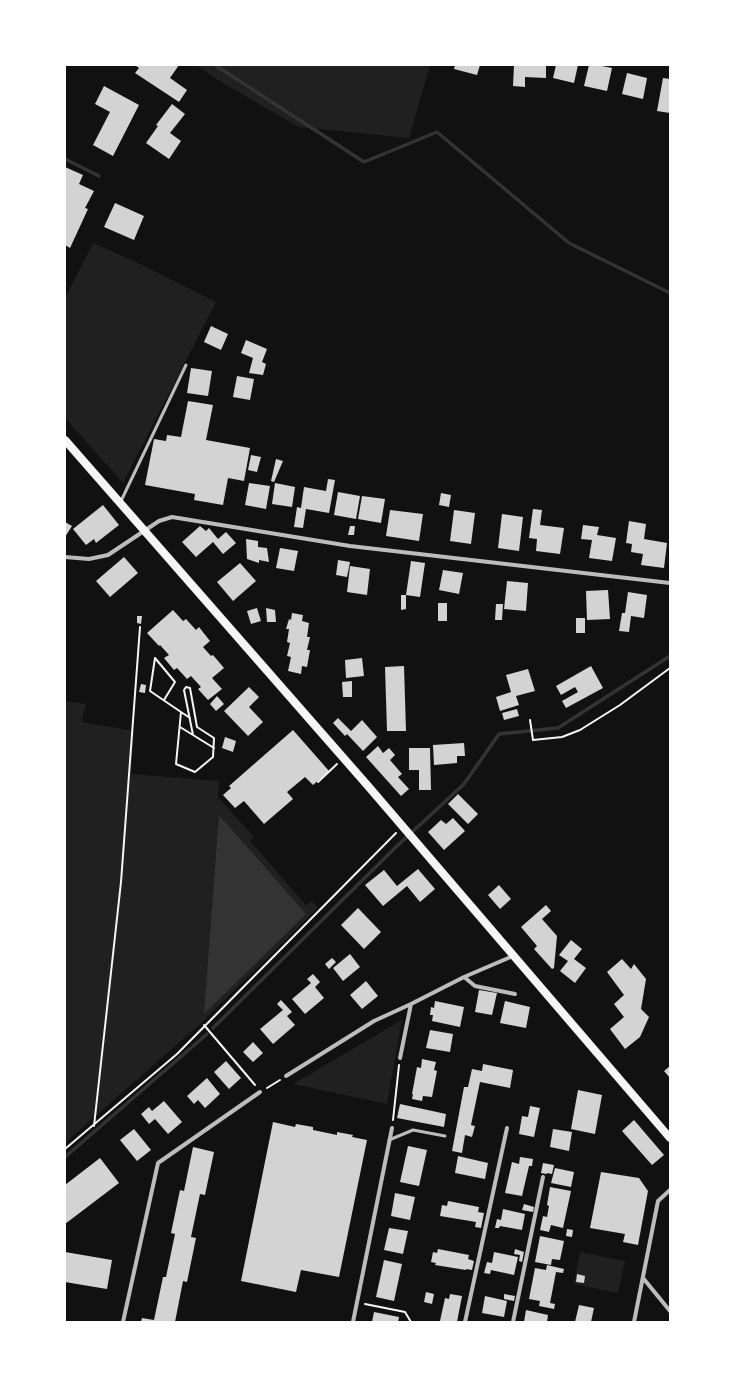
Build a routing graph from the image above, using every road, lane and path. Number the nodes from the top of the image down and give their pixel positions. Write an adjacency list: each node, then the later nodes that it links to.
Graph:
1 (186, 365): 3 (lane)
2 (65, 440): 3 (main road)
3 (120, 503): 4 (main road)
4 (145, 531): 5 (street); 6 (street); 16 (main road)
5 (65, 557)
6 (670, 583)
7 (140, 627): 27 (path)
8 (670, 668): 12 (path)
9 (164, 700): 9 (path); 10 (path)
10 (181, 712): 11 (path); 13 (path)
11 (190, 718): 14 (path); 15 (path)
12 (530, 720)
13 (180, 727): 14 (path); 15 (path)
14 (192, 735): 15 (path)
15 (214, 748)
16 (344, 759): 17 (path); 18 (main road)
17 (318, 782)
18 (404, 829): 19 (main road); 23 (path)
19 (513, 956): 20 (street); 31 (main road)
20 (464, 977): 21 (street); 22 (street)
21 (515, 994)
22 (411, 1004): 24 (street); 25 (street)
23 (204, 1025): 26 (path); 27 (path)
24 (400, 1058): 28 (path)
25 (286, 1076): 26 (path)
26 (260, 1092): 39 (street)
27 (94, 1126): 33 (path)
28 (392, 1128): 32 (street)
29 (508, 1128): 42 (street)
30 (445, 1136): 32 (lane)
31 (670, 1138)
32 (389, 1140): 37 (street)
33 (65, 1149)
34 (543, 1177): 43 (street)
35 (670, 1190): 36 (street)
36 (643, 1278): 38 (street); 44 (street)
37 (357, 1303): 40 (street); 41 (path)
38 (670, 1311)
39 (123, 1322)
40 (353, 1322)
41 (411, 1322)
42 (465, 1322)
43 (514, 1322)
44 (634, 1322)

